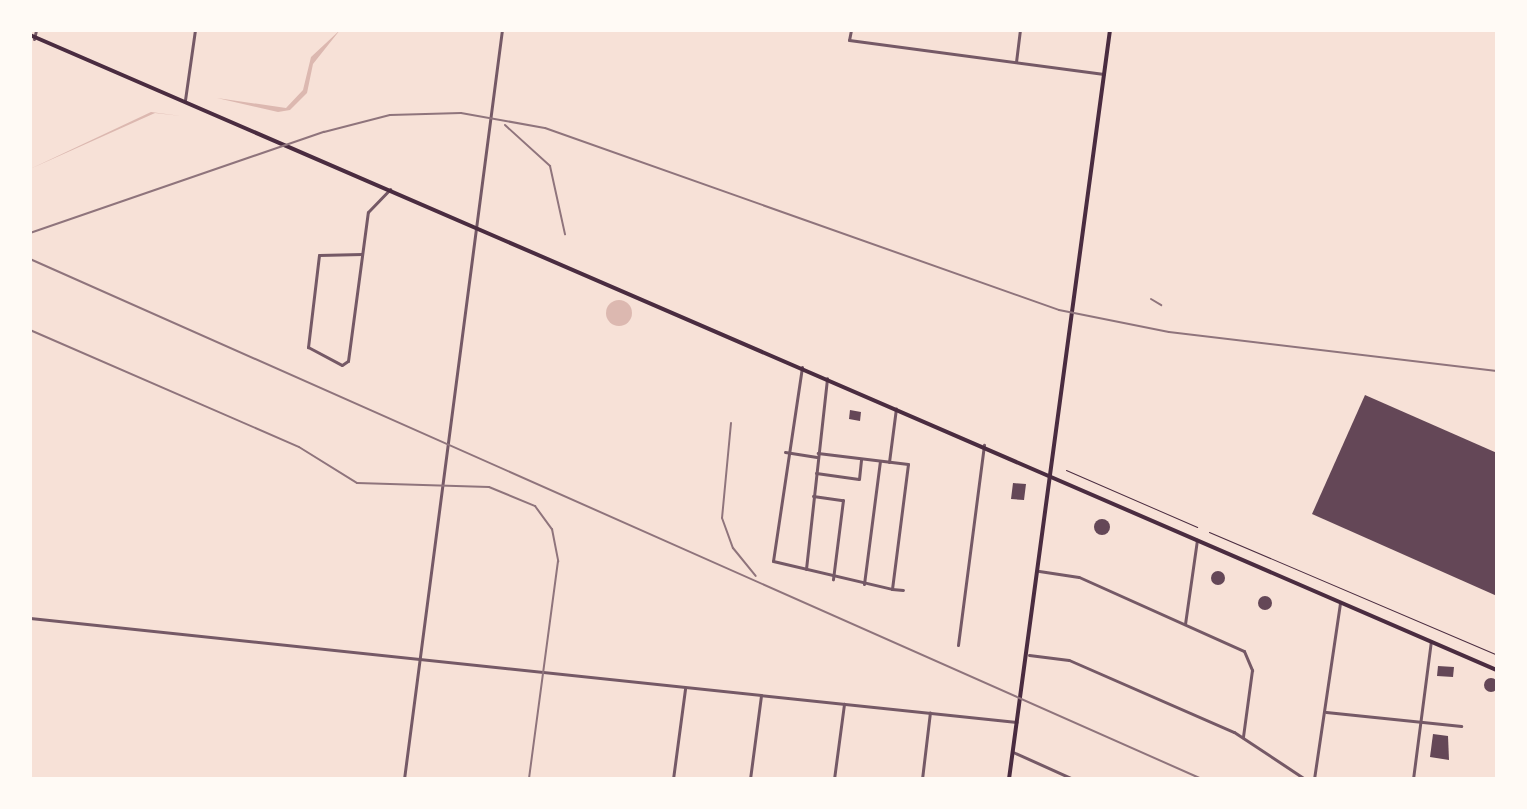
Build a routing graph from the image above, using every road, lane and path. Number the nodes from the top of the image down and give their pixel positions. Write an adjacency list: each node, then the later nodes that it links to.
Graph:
1 (36, 30): 7 (street)
2 (195, 30): 10 (street)
3 (502, 30): 12 (street)
4 (851, 30): 8 (street)
5 (1020, 30): 8 (street)
6 (1110, 30): 9 (main road)
7 (31, 37): 10 (main road)
8 (1016, 62): 9 (street)
9 (1104, 74): 25 (main road)
10 (184, 104): 11 (main road)
11 (390, 189): 12 (main road); 13 (street)
12 (477, 226): 14 (main road); 43 (street)
13 (362, 254): 13 (street)
14 (802, 367): 15 (main road); 18 (street)
15 (827, 378): 16 (main road); 19 (street)
16 (896, 408): 17 (main road); 22 (street)
17 (984, 445): 25 (main road); 40 (street)
18 (785, 452): 19 (street); 30 (street)
19 (818, 455): 20 (street); 24 (street)
20 (861, 459): 21 (street); 24 (street)
21 (880, 461): 22 (street); 33 (street)
22 (889, 462): 34 (street)
23 (1066, 470): 27 (path)
24 (816, 473): 26 (street)
25 (1052, 475): 29 (main road); 31 (main road)
26 (813, 496): 30 (street); 32 (street)
27 (1197, 527)
28 (1209, 532): 42 (path)
29 (1197, 539): 36 (main road); 38 (street)
30 (806, 569): 32 (street)
31 (1039, 571): 38 (street); 41 (main road)
32 (833, 579): 33 (street)
33 (864, 585): 34 (street)
34 (892, 589): 35 (street)
35 (903, 590)
36 (1340, 603): 39 (main road); 49 (street)
37 (30, 618): 43 (street)
38 (1185, 624): 53 (street)
39 (1431, 641): 44 (main road); 51 (street)
40 (958, 645)
41 (1029, 655): 50 (main road); 53 (street)
42 (1497, 655)
43 (420, 658): 45 (street); 55 (street)
44 (1497, 670)
45 (685, 689): 46 (street); 56 (street)
46 (761, 696): 47 (street); 57 (street)
47 (844, 704): 48 (street); 58 (street)
48 (930, 712): 50 (street); 59 (street)
49 (1326, 712): 51 (street); 63 (street)
50 (1017, 722): 54 (main road)
51 (1420, 722): 52 (street); 64 (street)
52 (1461, 726)
53 (1243, 737): 62 (street)
54 (1013, 752): 60 (main road); 61 (street)
55 (404, 779)
56 (673, 779)
57 (750, 779)
58 (834, 779)
59 (922, 779)
60 (1009, 779)
61 (1073, 779)
62 (1305, 779)
63 (1314, 779)
64 (1413, 779)

